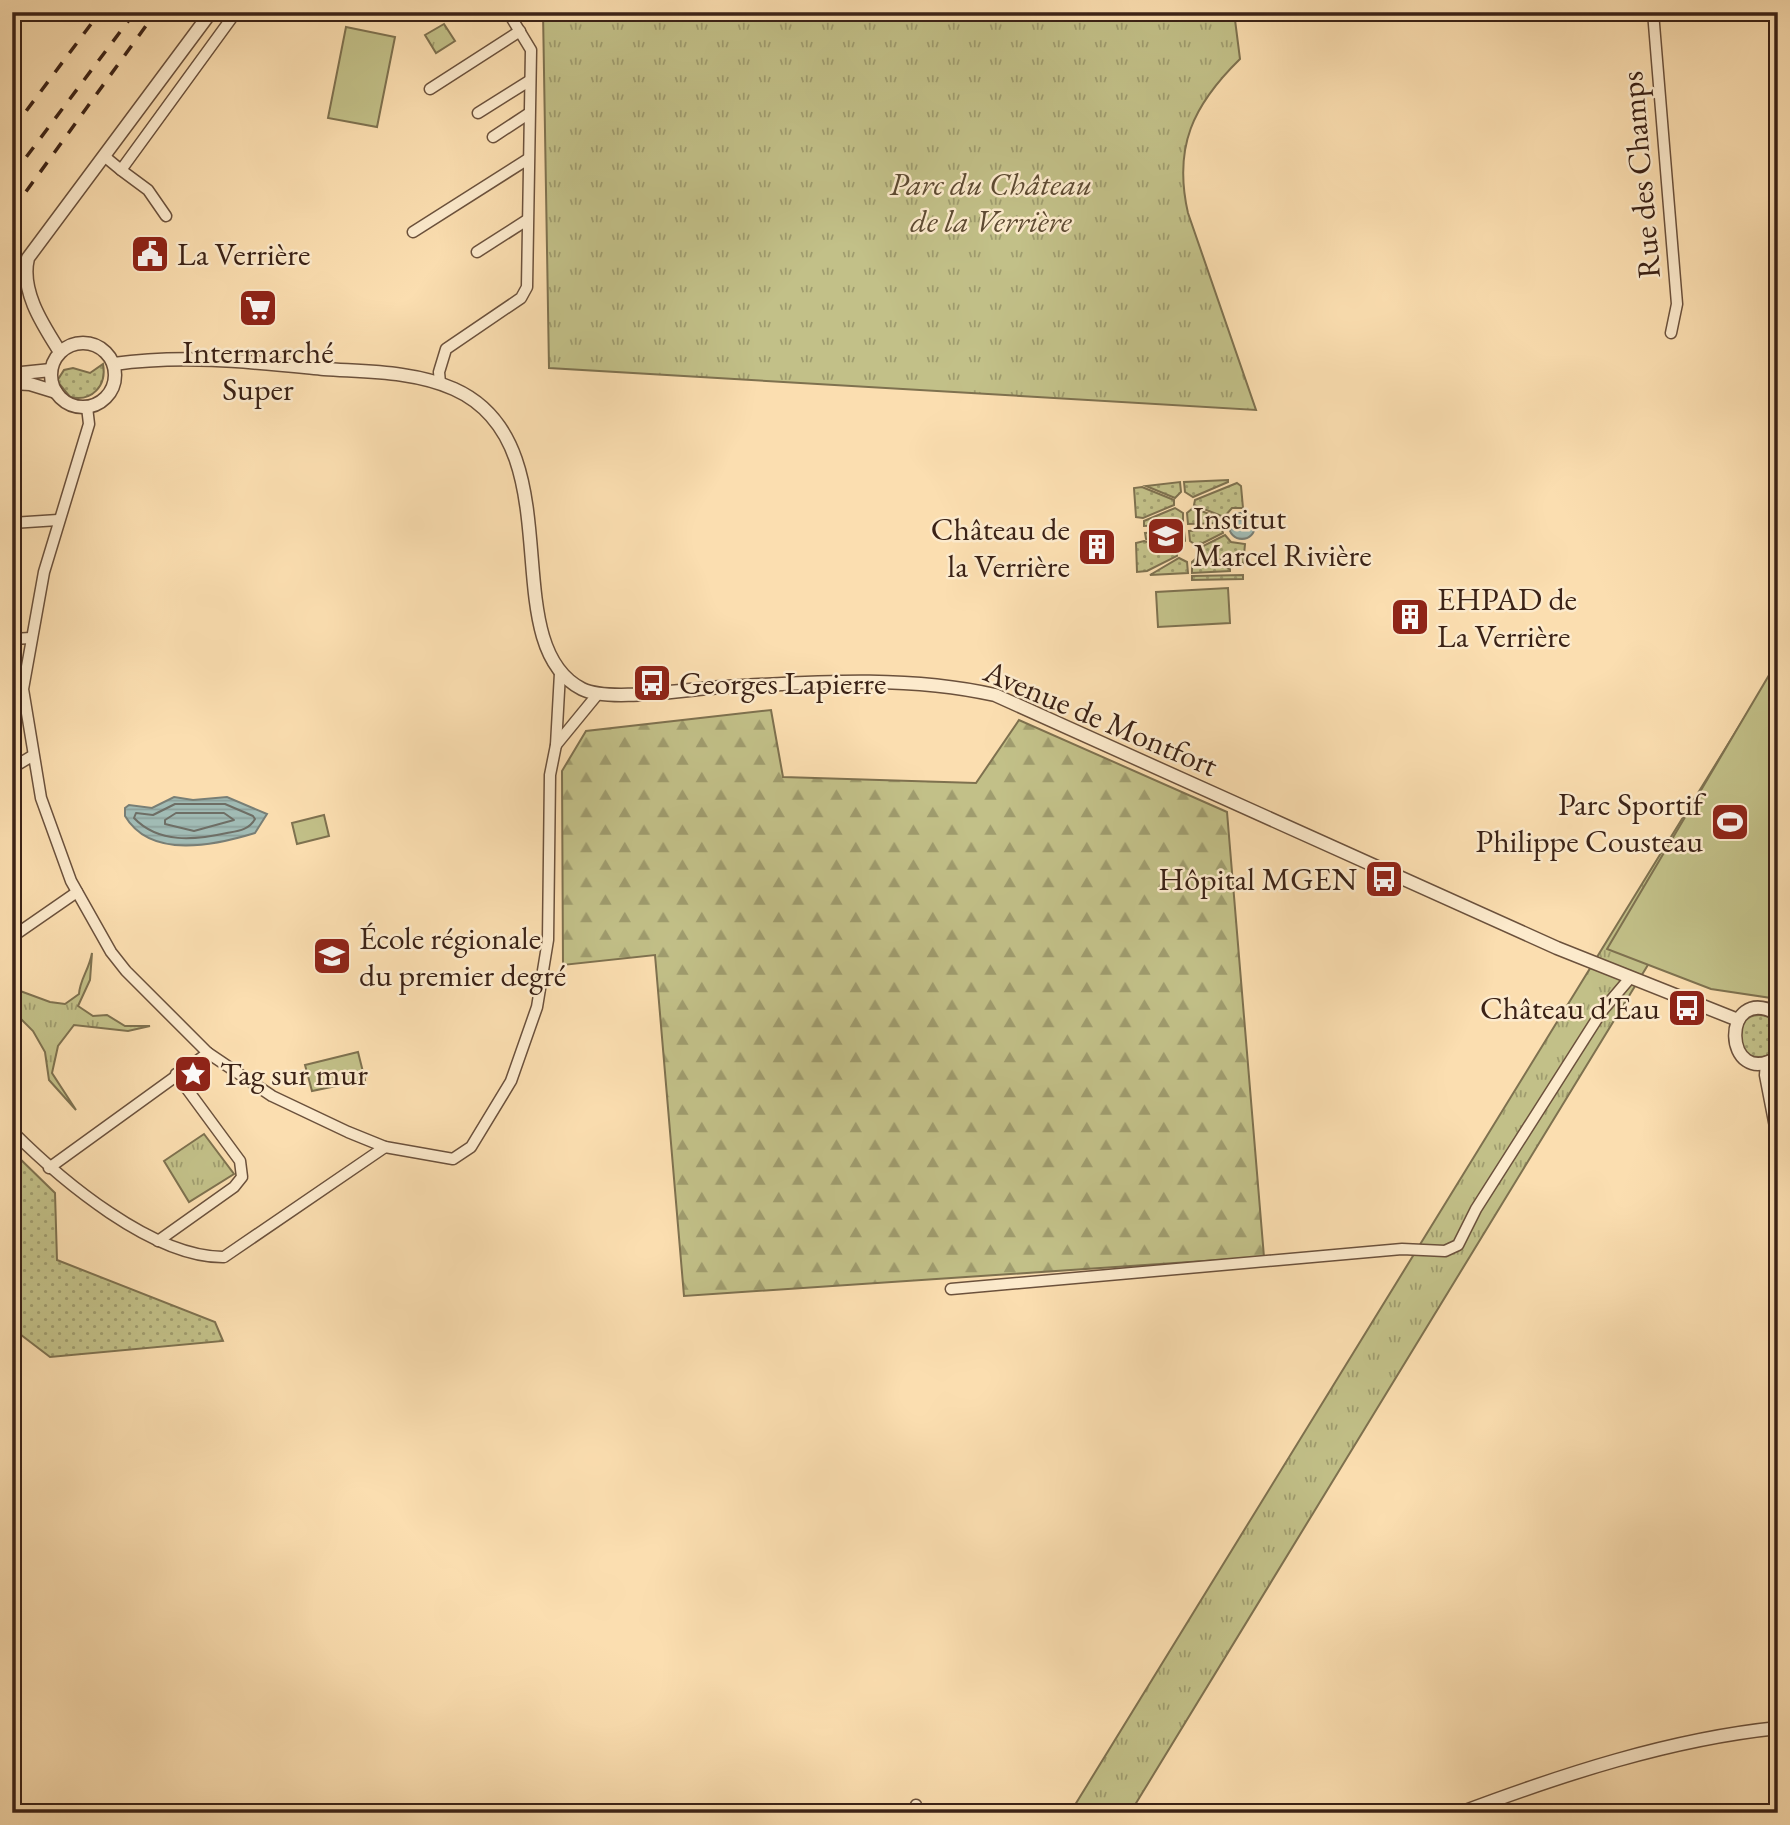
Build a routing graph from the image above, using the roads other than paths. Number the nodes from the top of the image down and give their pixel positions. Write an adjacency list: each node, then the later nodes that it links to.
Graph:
1 (211, 12): 11 (street)
2 (236, 12): 13 (street)
3 (508, 12): 5 (street)
4 (1653, 12): 18 (street, Rue des Champs)
5 (520, 32): 6 (street); 7 (street)
6 (528, 81): 8 (street); 9 (street)
7 (430, 89)
8 (478, 113)
9 (528, 114): 10 (street); 12 (street)
10 (493, 138)
11 (104, 156): 13 (street); 19 (street)
12 (528, 159): 15 (street); 16 (street)
13 (121, 170): 14 (street)
14 (166, 216)
15 (527, 220): 17 (street); 24 (street)
16 (413, 232)
17 (477, 253)
18 (1671, 333)
19 (60, 352): 20 (street); 21 (street)
20 (114, 364): 24 (street); 26 (street)
21 (51, 370): 22 (street); 25 (street)
22 (12, 374)
23 (12, 383): 25 (street)
24 (440, 383): 31 (street)
25 (55, 392): 26 (street)
26 (87, 407): 27 (street)
27 (58, 520): 28 (street); 29 (street)
28 (12, 523)
29 (31, 638): 30 (street); 32 (street)
30 (12, 639)
31 (560, 673): 33 (street); 35 (street)
32 (23, 690): 34 (street); 36 (street)
33 (597, 695): 35 (street); 40 (street, Avenue de Montfort)
34 (12, 697)
35 (556, 745): 48 (street)
36 (32, 756): 37 (street); 38 (street)
37 (12, 768)
38 (77, 892): 39 (street); 43 (street)
39 (12, 937)
40 (1630, 978): 42 (street, Avenue de Montfort); 51 (street)
41 (1778, 1014): 42 (street)
42 (1738, 1020): 44 (street)
43 (208, 1053): 45 (street); 48 (street)
44 (1773, 1060): 47 (street)
45 (176, 1074): 49 (street); 50 (street)
46 (12, 1132): 49 (street)
47 (1778, 1137)
48 (385, 1147): 50 (street)
49 (49, 1168): 50 (street)
50 (159, 1241)
51 (951, 1289)
52 (1778, 1728): 53 (street)
53 (1460, 1813)

